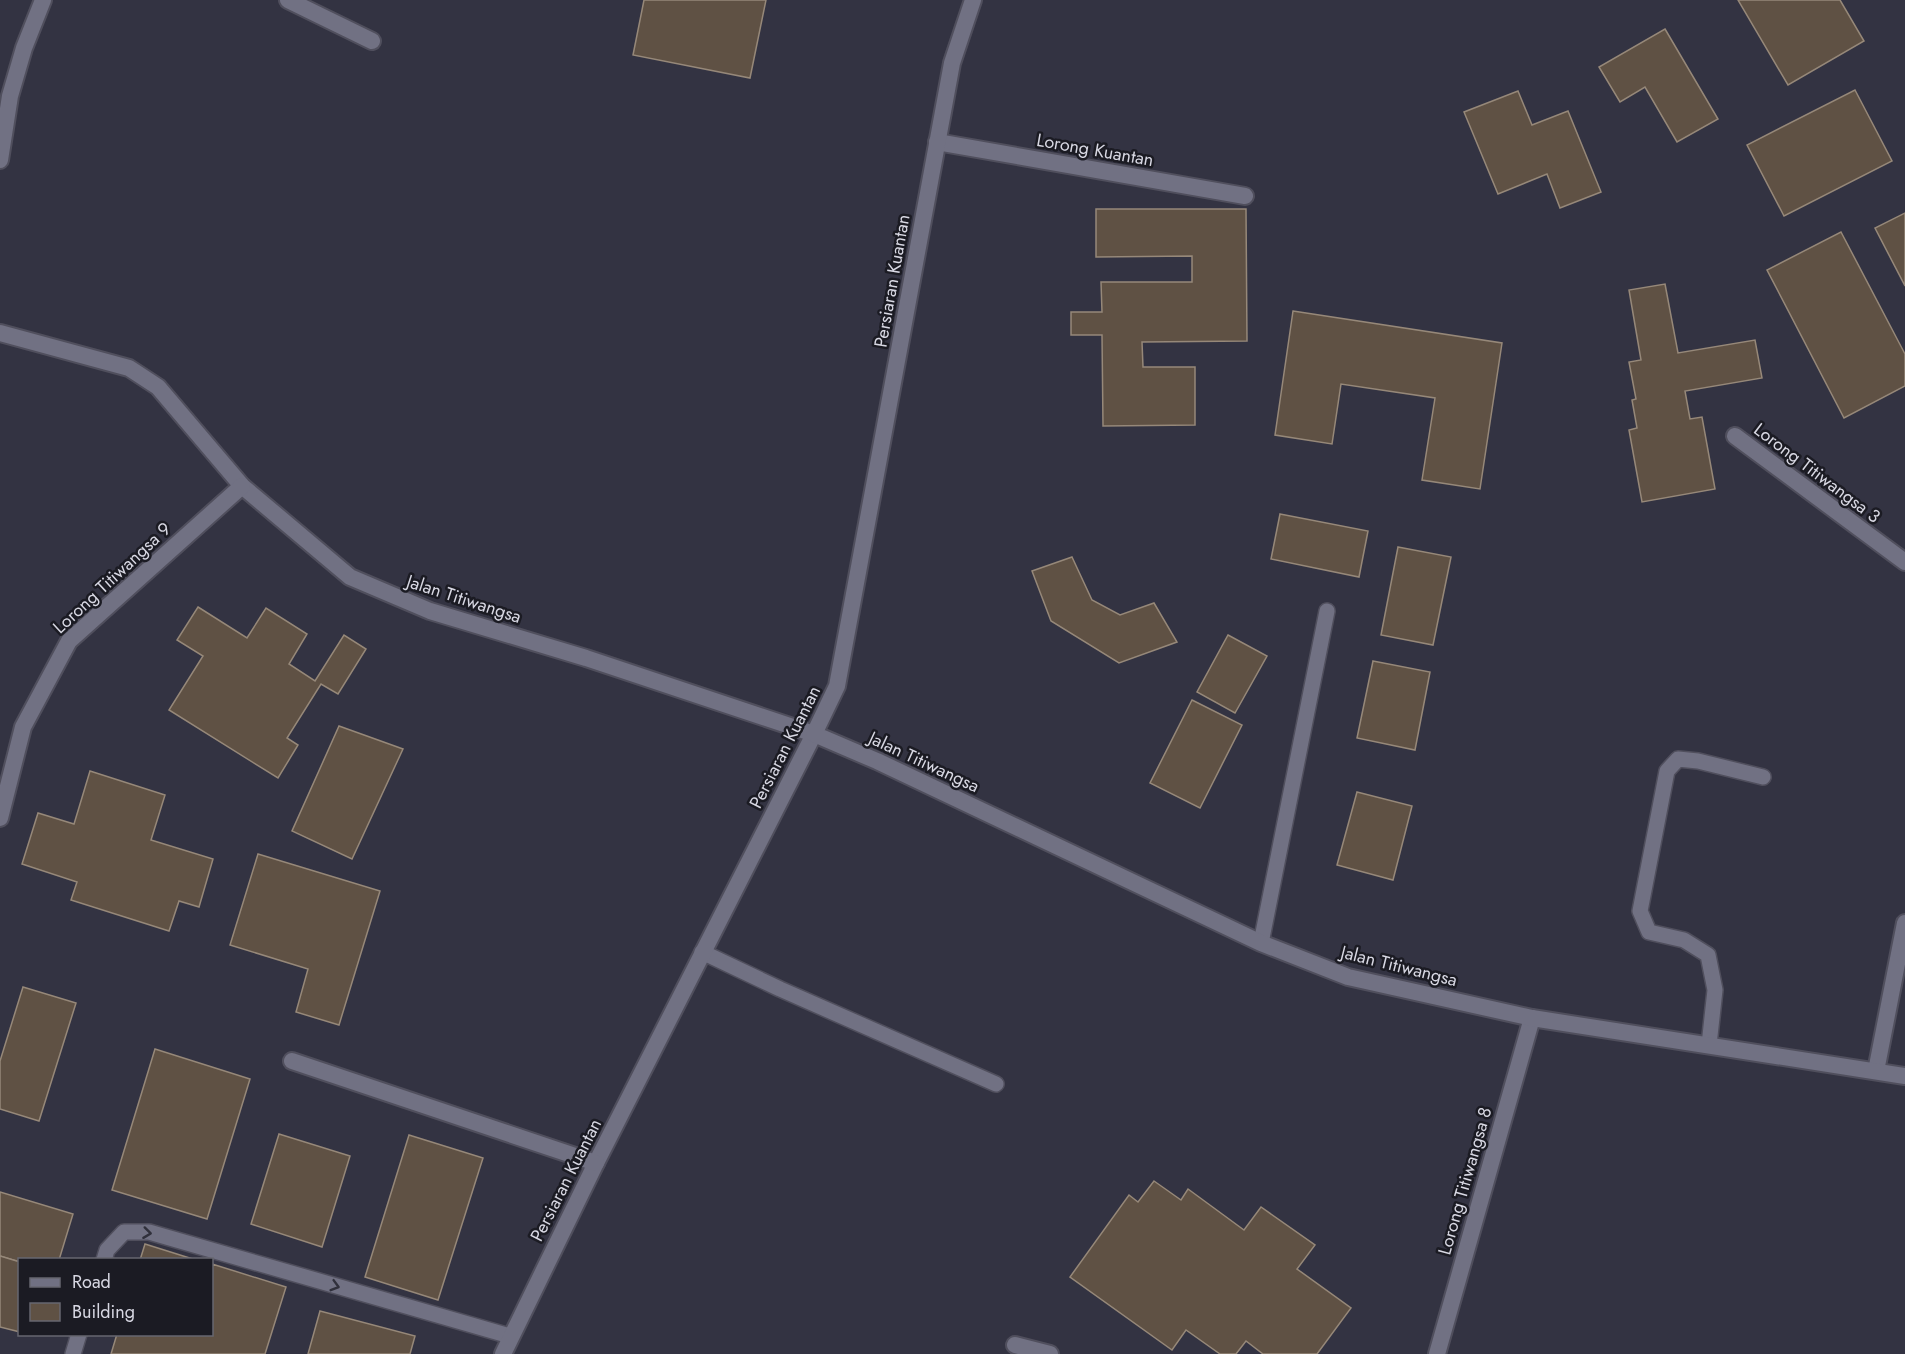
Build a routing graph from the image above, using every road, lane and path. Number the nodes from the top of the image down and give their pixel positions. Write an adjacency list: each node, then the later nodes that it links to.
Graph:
1 (43, 0): 6 (street)
2 (288, 0): 4 (street)
3 (973, 0): 5 (street, Persiaran Kuantan)
4 (372, 40)
5 (937, 142): 7 (street, Lorong Kuantan); 13 (street, Persiaran Kuantan)
6 (0, 160)
7 (1245, 196)
8 (0, 333): 10 (street, Jalan Titiwangsa)
9 (1735, 436): 11 (street, Lorong Titiwangsa 3)
10 (242, 486): 13 (street, Jalan Titiwangsa); 15 (street, Lorong Titiwangsa 9)
11 (1905, 562)
12 (1327, 610): 17 (lane)
13 (814, 734): 17 (street, Jalan Titiwangsa); 18 (street, Persiaran Kuantan)
14 (1763, 777): 20 (lane)
15 (0, 818)
16 (1905, 923): 22 (street)
17 (1261, 943): 19 (street, Jalan Titiwangsa)
18 (702, 952): 24 (lane); 25 (street, Persiaran Kuantan)
19 (1532, 1018): 20 (street, Jalan Titiwangsa); 33 (street, Lorong Titiwangsa 8)
20 (1709, 1045): 22 (street, Jalan Titiwangsa)
21 (292, 1061): 25 (street)
22 (1875, 1071): 23 (street, Jalan Titiwangsa)
23 (1905, 1076)
24 (996, 1084)
25 (596, 1163): 28 (street, Persiaran Kuantan)
26 (105, 1258): 28 (lane, one-way to 28)
27 (80, 1336): 30 (lane)
28 (510, 1336): 31 (street, Persiaran Kuantan)
29 (1015, 1345): 32 (street)
30 (73, 1354)
31 (503, 1354)
32 (1050, 1354)
33 (1437, 1354)

